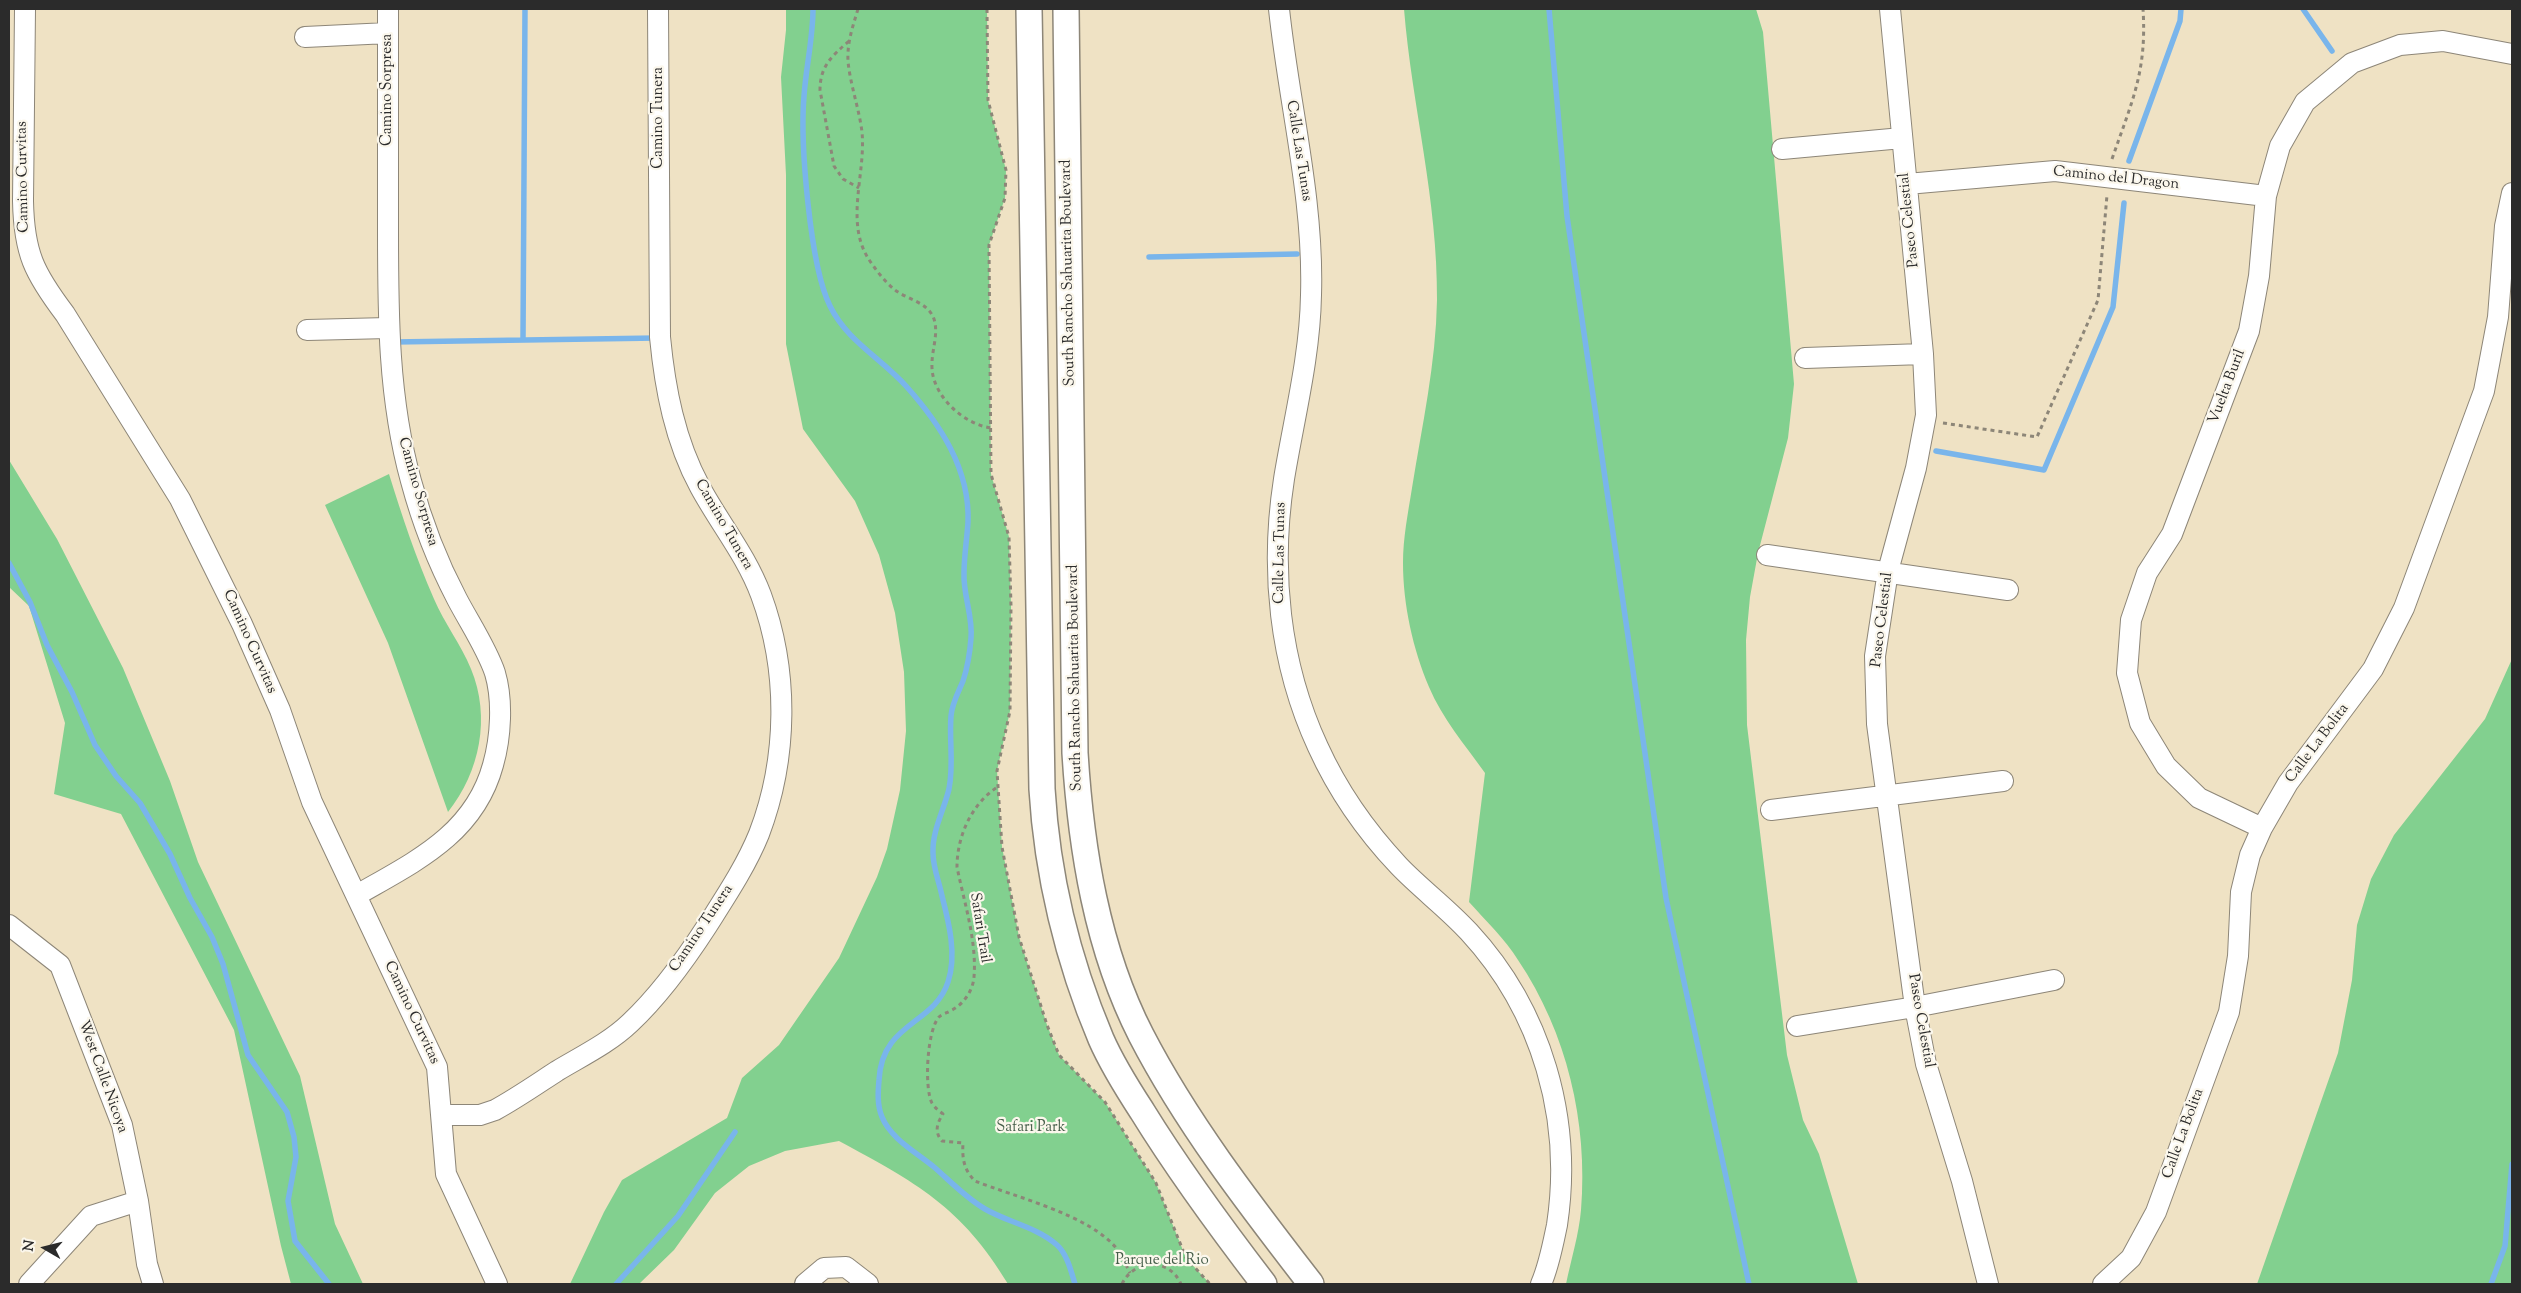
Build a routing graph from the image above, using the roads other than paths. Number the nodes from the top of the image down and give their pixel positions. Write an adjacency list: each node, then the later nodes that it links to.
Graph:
1 (25, 9): 27 (street, Camino Curvitas)
2 (388, 9): 8 (street, Camino Sorpresa)
3 (658, 9): 32 (street, Camino Tunera)
4 (1029, 9): 39 (street)
5 (1066, 9): 40 (street, South Rancho Sahuarita Boulevard)
6 (1278, 9): 41 (street, Calle Las Tunas)
7 (1890, 9): 11 (street, Paseo Celestial)
8 (388, 33): 9 (street); 16 (street, Camino Sorpresa)
9 (305, 37)
10 (2512, 54): 15 (street, Vuelta Buril)
11 (1902, 138): 12 (street); 13 (street, Paseo Celestial)
12 (1782, 149)
13 (1907, 184): 15 (street, Camino del Dragon); 18 (street, Paseo Celestial)
14 (2512, 193): 26 (street, Calle La Bolita)
15 (2266, 196): 26 (street, Vuelta Buril)
16 (388, 328): 17 (street); 27 (street, Camino Sorpresa)
17 (308, 330)
18 (1923, 354): 19 (street); 21 (street, Paseo Celestial)
19 (1806, 358)
20 (1768, 554): 21 (street)
21 (1888, 571): 22 (street); 24 (street, Paseo Celestial)
22 (2008, 590)
23 (2003, 781): 24 (street)
24 (1887, 796): 25 (street); 30 (street, Paseo Celestial)
25 (1771, 810)
26 (2262, 828): 43 (street, Calle La Bolita)
27 (357, 895): 32 (street, Camino Curvitas)
28 (9, 925): 33 (street, West Calle Nicoya)
29 (2054, 980): 30 (street)
30 (1915, 1007): 31 (street); 42 (street, Paseo Celestial)
31 (1797, 1026)
32 (441, 1116): 36 (street, Camino Curvitas)
33 (138, 1201): 34 (street); 35 (street, West Calle Nicoya)
34 (29, 1284)
35 (153, 1284)
36 (497, 1284)
37 (805, 1284): 38 (street)
38 (868, 1284)
39 (1264, 1284)
40 (1311, 1284)
41 (1541, 1284)
42 (1988, 1284)
43 (2103, 1284)

